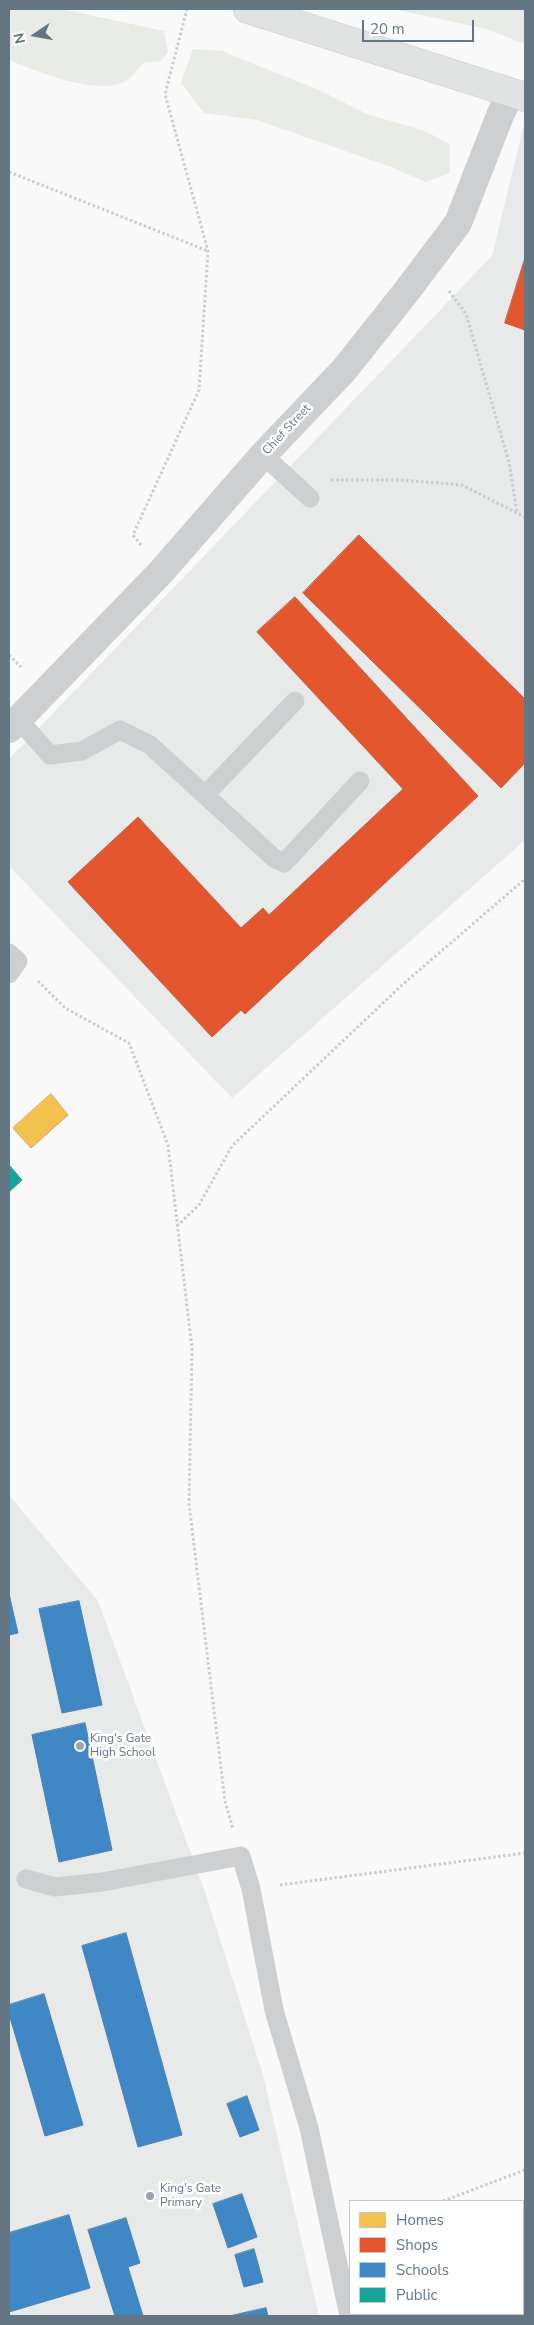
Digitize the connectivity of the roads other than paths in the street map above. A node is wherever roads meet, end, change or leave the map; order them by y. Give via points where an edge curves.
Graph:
1 (248, 9) edge
2 (518, 95) edge
3 (263, 455) junction
4 (310, 498) road end
5 (295, 701) dead end
6 (14, 724) edge
7 (360, 780) dead end
8 (206, 794) junction
9 (26, 1879) dead end
10 (349, 2316) edge

1 - 2 main road
2 - 3 street, Chief Street via 501,113 458,223 344,370
3 - 4 lane
3 - 6 street, Chief Street via 161,572
5 - 8 lane
6 - 8 lane via 50,755 82,751 120,730 150,745
7 - 8 lane via 284,862 274,858
9 - 10 lane via 55,1888 241,1856 251,1889 274,2010 309,2128

